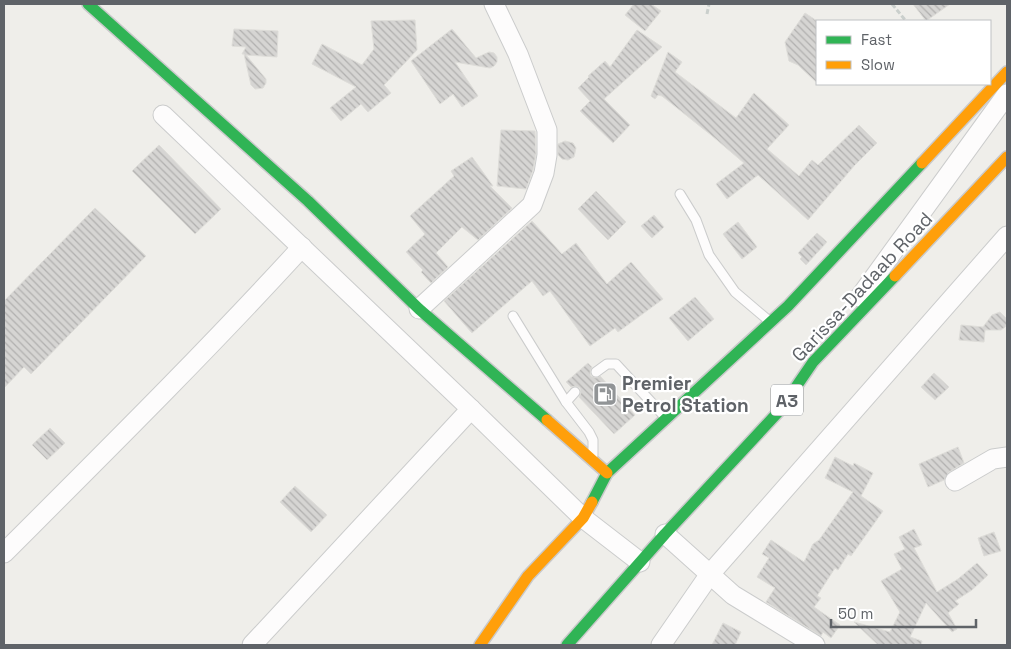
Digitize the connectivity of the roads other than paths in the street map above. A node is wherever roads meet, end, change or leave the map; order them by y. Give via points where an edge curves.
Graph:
1 (88, 4) edge
2 (494, 4) edge
3 (1007, 72) edge
4 (1007, 94) edge
5 (163, 114) dead end
6 (1007, 157) edge
7 (680, 194) dead end
8 (1007, 236) edge
9 (302, 247) junction
10 (420, 309) junction
11 (513, 316) dead end
12 (770, 322) junction
13 (813, 362) junction
14 (596, 372) dead end
15 (575, 392) dead end
16 (566, 402) junction
17 (472, 409) junction
18 (666, 419) junction
19 (1007, 457) edge
20 (593, 460) junction
21 (607, 473) junction
22 (955, 481) dead end
23 (582, 518) junction
24 (665, 534) junction
25 (4, 553) edge
26 (640, 562) junction
27 (710, 574) junction
28 (252, 645) edge
29 (480, 645) edge
30 (567, 645) edge
31 (661, 645) edge
32 (815, 645) edge

1 - 10 main road via 308,201
2 - 10 street via 518,54 547,130 544,173 532,205
3 - 12 main road
4 - 13 street
5 - 9 street
6 - 13 main road, Garissa-Dadaab Road / A3
7 - 12 lane via 696,220 709,255 735,292
8 - 27 street
9 - 17 street
9 - 25 street
10 - 20 main road
11 - 16 lane
12 - 18 main road
13 - 24 main road, Garissa-Dadaab Road / A3 via 781,409
14 - 18 lane via 607,364 616,364
15 - 16 lane
16 - 20 lane via 593,440
17 - 23 street
17 - 28 street
18 - 21 main road
19 - 22 street via 993,459
20 - 21 main road
21 - 23 main road
23 - 26 street
23 - 29 main road via 528,576
24 - 26 main road, Garissa-Dadaab Road / A3
24 - 27 street
26 - 30 main road, Garissa-Dadaab Road / A3
27 - 31 street
27 - 32 street via 733,595

